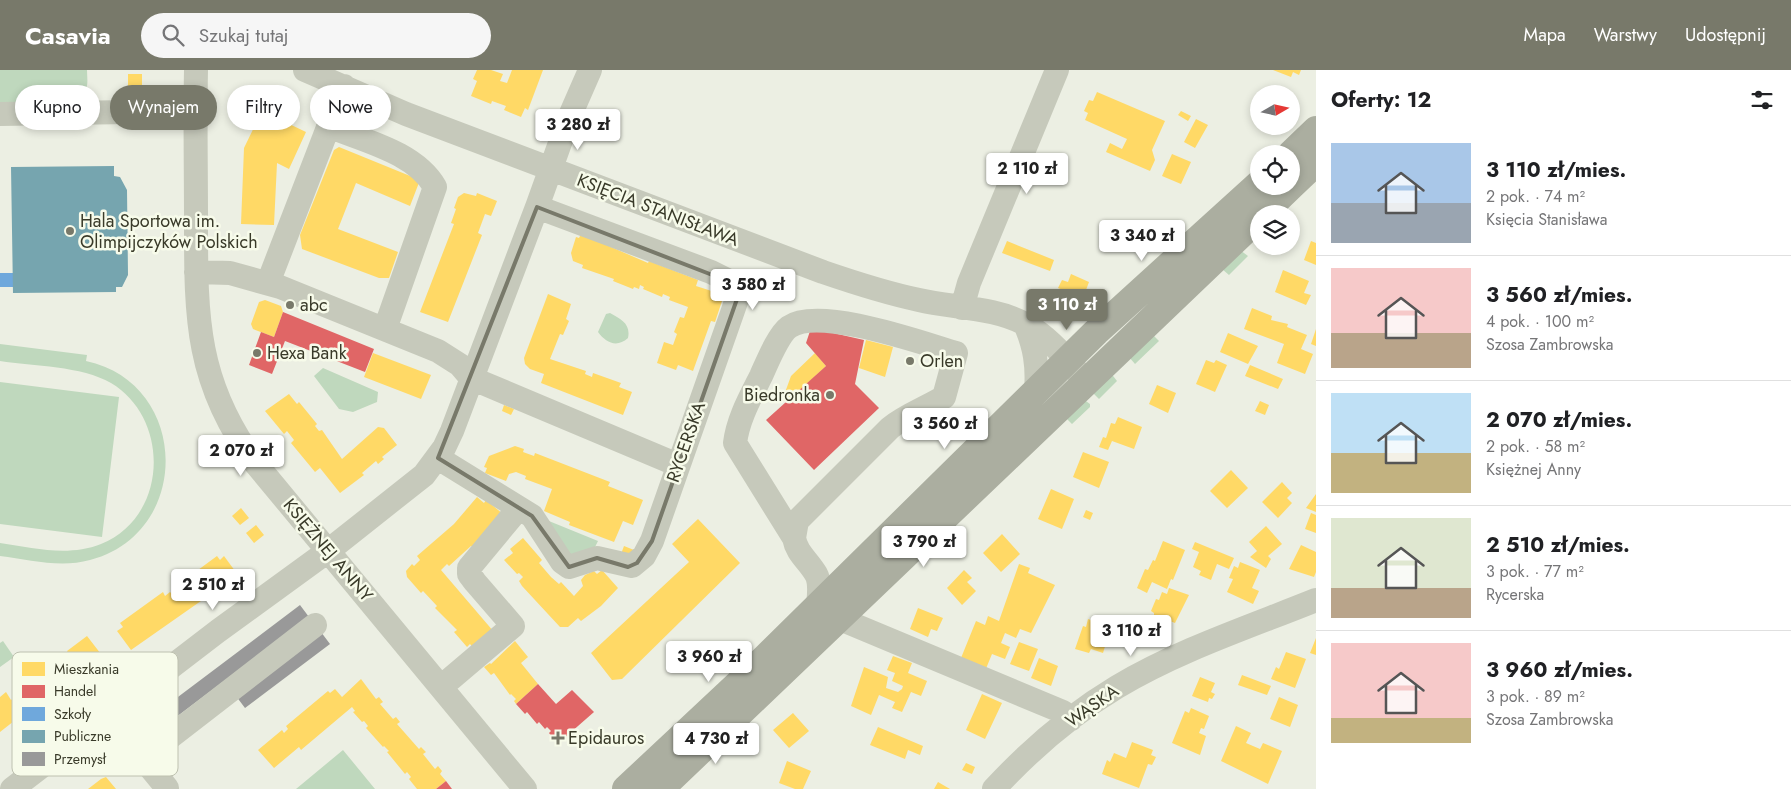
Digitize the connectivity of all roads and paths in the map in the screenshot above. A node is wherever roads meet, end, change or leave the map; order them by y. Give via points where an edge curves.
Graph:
1 (196, 70) edge
2 (305, 70) edge
3 (590, 70) edge
4 (1057, 70) edge
5 (196, 85) edge
6 (342, 85) edge
7 (391, 107) edge
8 (110, 112) edge
9 (0, 114) edge
10 (195, 130) edge
11 (326, 130) edge
12 (338, 130) edge
13 (1316, 130) edge
14 (1300, 145) edge
15 (1316, 162) edge
16 (551, 170) junction
17 (1300, 177) edge
18 (1250, 192) edge
19 (1282, 195) edge
20 (1271, 205) edge
21 (537, 208) junction
22 (1250, 226) edge
23 (196, 272) junction
24 (268, 283) junction
25 (962, 308) junction
26 (385, 329) junction
27 (1034, 330) junction
28 (1096, 332) junction
29 (1068, 360) junction
30 (471, 378) junction
31 (1085, 382) junction
32 (1036, 391) junction
33 (438, 458) junction
34 (678, 465) junction
35 (926, 499) junction
36 (518, 508) junction
37 (945, 518) junction
38 (794, 538) junction
39 (328, 551) junction
40 (864, 560) junction
41 (816, 575) junction
42 (1316, 600) edge
43 (829, 612) junction
44 (315, 625) dead end
45 (178, 664) edge
46 (441, 687) junction
47 (1071, 719) junction
48 (178, 731) edge
49 (29, 776) edge
50 (157, 776) edge
51 (167, 788) edge
52 (12, 789) edge
53 (525, 789) edge
54 (626, 789) edge
55 (660, 789) edge
56 (994, 789) edge

1 - 5 street, KSIĘŻNEJ ANNY
2 - 6 street, KSIĘCIA STANISŁAWA
3 - 16 street
4 - 25 street
7 - 16 street, KSIĘCIA STANISŁAWA
8 - 9 street
10 - 23 street, KSIĘŻNEJ ANNY
11 - 24 street
12 - 26 street via 409,159 428,174 435,187
13 - 14 main road
15 - 17 main road
16 - 21 street
16 - 25 street, KSIĘCIA STANISŁAWA via 873,289
18 - 28 main road
19 - 20 main road
21 - 30 street
21 - 34 street, RYCERSKA via 711,272 732,283 737,298
22 - 31 main road
23 - 24 street via 230,274
23 - 39 street, KSIĘŻNEJ ANNY via 201,343 222,409 256,464
24 - 26 street
25 - 27 street, KSIĘCIA STANISŁAWA via 1003,316
26 - 30 street via 438,351 460,365
27 - 28 street via 1073,336
27 - 29 street, KSIĘCIA STANISŁAWA
27 - 32 street via 1038,368
28 - 29 main road
29 - 31 street, KSIĘCIA STANISŁAWA
29 - 32 main road
30 - 33 street via 452,431
30 - 34 street
31 - 37 main road
32 - 35 main road
33 - 36 street, RYCERSKA
33 - 39 street via 424,475
34 - 36 street, RYCERSKA via 652,542 644,556 632,566 598,558 569,567 562,562 537,522
35 - 37 main road via 928,512 936,518
35 - 40 main road
36 - 46 street via 469,568 475,582 513,626
37 - 43 main road
38 - 38 street via 735,443 746,407 784,332 796,324 837,322 956,353 944,397 890,428 797,521
38 - 41 street via 798,553
39 - 45 street
39 - 46 street, KSIĘŻNEJ ANNY
40 - 41 street via 841,571
40 - 43 main road
41 - 43 street
42 - 47 street, WĄSKA via 1154,667
43 - 47 street via 1063,712
43 - 54 main road
43 - 55 main road
44 - 48 street
46 - 53 street, KSIĘŻNEJ ANNY
47 - 56 street, WĄSKA
49 - 52 street
50 - 51 street

